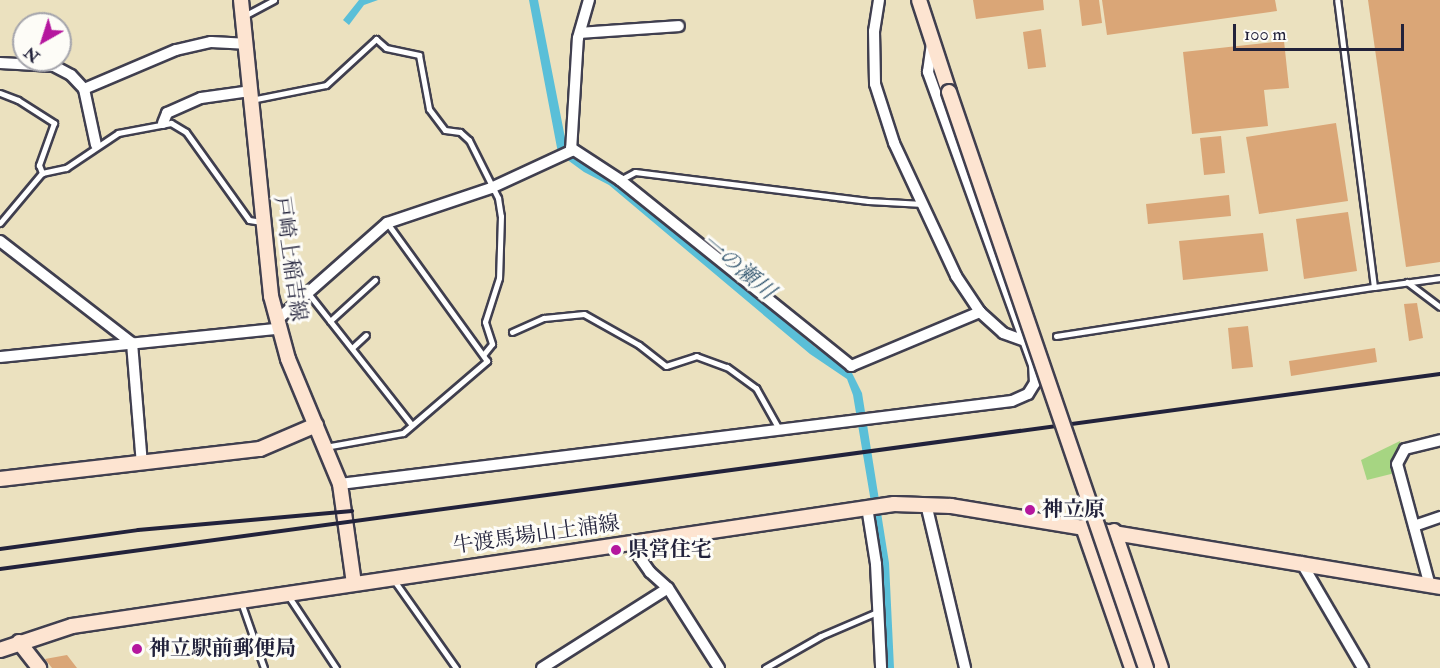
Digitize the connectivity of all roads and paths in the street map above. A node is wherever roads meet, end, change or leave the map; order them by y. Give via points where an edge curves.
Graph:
1 (241, 0) edge
2 (274, 0) edge
3 (590, 0) edge
4 (879, 0) edge
5 (919, 0) edge
6 (1337, 0) edge
7 (243, 16) junction
8 (679, 26) dead end
9 (580, 33) junction
10 (932, 38) junction
11 (245, 44) junction
12 (0, 63) edge
13 (84, 89) junction
14 (0, 93) edge
15 (250, 96) junction
16 (163, 123) junction
17 (96, 144) junction
18 (571, 148) junction
19 (42, 173) junction
20 (620, 180) junction
21 (494, 187) junction
22 (925, 204) junction
23 (262, 222) junction
24 (0, 223) edge
25 (387, 223) junction
26 (0, 242) edge
27 (1440, 278) edge
28 (375, 279) dead end
29 (1407, 282) junction
30 (1374, 286) junction
31 (308, 293) junction
32 (1440, 307) edge
33 (980, 312) junction
34 (330, 321) junction
35 (277, 325) junction
36 (512, 332) dead end
37 (366, 335) dead end
38 (1056, 336) dead end
39 (1025, 341) junction
40 (132, 343) junction
41 (352, 348) junction
42 (483, 355) junction
43 (0, 357) edge
44 (316, 425) junction
45 (412, 425) junction
46 (779, 429) junction
47 (1440, 440) edge
48 (325, 447) junction
49 (142, 464) junction
50 (0, 479) edge
51 (340, 484) junction
52 (926, 504) junction
53 (867, 507) junction
54 (1440, 517) edge
55 (1414, 526) junction
56 (1083, 527) junction
57 (1114, 531) junction
58 (628, 542) junction
59 (1301, 562) junction
60 (391, 578) junction
61 (354, 583) junction
62 (1435, 586) edge
63 (668, 588) junction
64 (287, 594) junction
65 (241, 601) junction
66 (879, 611) junction
67 (19, 642) junction
68 (0, 650) edge
69 (39, 668) edge
70 (264, 668) edge
71 (336, 668) edge
72 (456, 668) edge
73 (542, 668) edge
74 (719, 668) edge
75 (765, 668) edge
76 (881, 668) edge
77 (965, 668) edge
78 (1132, 668) edge
79 (1146, 668) edge
80 (1161, 668) edge
81 (1363, 668) edge

1 - 7 main road, 戸崎上稲吉線
2 - 7 lane
3 - 9 street
4 - 22 street via 874,32 875,84 894,143
5 - 10 main road
6 - 30 lane
7 - 11 main road, 戸崎上稲吉線
8 - 9 street
9 - 18 street
10 - 39 street via 928,72
10 - 79 main road, bridge
11 - 13 street via 211,42 176,50
11 - 15 main road, 戸崎上稲吉線
12 - 13 street via 54,66 71,75
13 - 17 street
14 - 19 lane via 54,123 39,165
15 - 16 street via 201,98 167,113
15 - 21 lane via 326,85 376,39 386,48 419,55 429,109 445,130 460,132 469,140
15 - 23 main road, 戸崎上稲吉線
16 - 17 lane
16 - 23 lane via 186,132 249,220
17 - 19 lane via 66,168
18 - 20 street
18 - 21 street
19 - 24 lane
20 - 22 lane via 635,172 868,201
20 - 33 street via 851,366
21 - 25 street
21 - 42 lane via 501,216 499,278 485,322 492,344
22 - 33 street via 956,276
23 - 35 main road, 戸崎上稲吉線
25 - 31 street
25 - 42 lane
26 - 40 street
27 - 29 lane
28 - 34 lane
29 - 30 lane
29 - 32 lane
30 - 38 lane
31 - 34 lane
31 - 35 street
33 - 39 street via 1003,333
34 - 41 lane
35 - 40 street
35 - 44 main road, 戸崎上稲吉線
36 - 46 lane via 544,318 584,314 639,345 666,366 696,356 727,367 756,388
37 - 41 lane
39 - 46 street via 1035,382 1028,394 1012,401
40 - 43 street
40 - 49 street
41 - 45 lane
42 - 45 lane via 487,361
44 - 48 main road, 戸崎上稲吉線
44 - 49 main road via 260,449
45 - 48 lane via 403,433
46 - 51 street
47 - 55 street via 1405,449 1397,464
48 - 51 main road, 戸崎上稲吉線
49 - 50 main road
51 - 61 main road, 戸崎上稲吉線
52 - 53 main road, 牛渡馬場山土浦線
52 - 56 main road, 牛渡馬場山土浦線
52 - 77 street
53 - 58 main road, 牛渡馬場山土浦線
53 - 66 street
54 - 55 street
55 - 62 street
56 - 57 main road, 牛渡馬場山土浦線
56 - 78 main road
57 - 59 main road, 牛渡馬場山土浦線
57 - 80 main road
58 - 60 main road, 牛渡馬場山土浦線
58 - 63 street via 650,572
59 - 62 main road, 牛渡馬場山土浦線
59 - 81 street
60 - 61 main road, 牛渡馬場山土浦線
60 - 72 lane
61 - 64 main road, 牛渡馬場山土浦線
63 - 73 street
63 - 74 street
64 - 65 main road, 牛渡馬場山土浦線
64 - 71 lane
65 - 67 main road, 牛渡馬場山土浦線 via 72,626
65 - 70 lane
66 - 75 lane via 821,636
66 - 76 street
67 - 68 main road, 牛渡馬場山土浦線
67 - 69 main road

